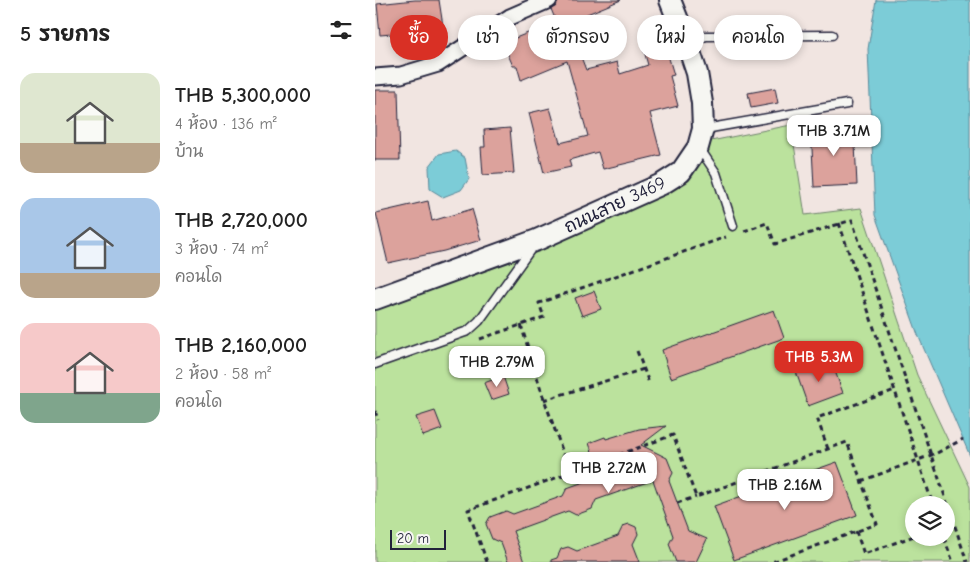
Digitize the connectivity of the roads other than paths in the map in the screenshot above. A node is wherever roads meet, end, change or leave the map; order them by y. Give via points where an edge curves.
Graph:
1 (549, 0) edge
2 (670, 0) edge
3 (676, 15) edge
4 (831, 35) dead end
5 (704, 37) edge
6 (693, 60) edge
7 (375, 77) edge
8 (847, 104) dead end
9 (701, 138) junction
10 (734, 230) road end
11 (537, 240) junction
12 (375, 299) edge
13 (375, 364) edge

1 - 7 street via 510,16 438,64 401,75
2 - 3 street
4 - 5 lane
6 - 9 street via 702,103
8 - 9 lane
9 - 10 lane via 717,173
9 - 11 street, ถนนสาย 3469 via 681,172 662,184
11 - 12 street, ถนนสาย 3469
11 - 13 lane via 479,321 468,331

